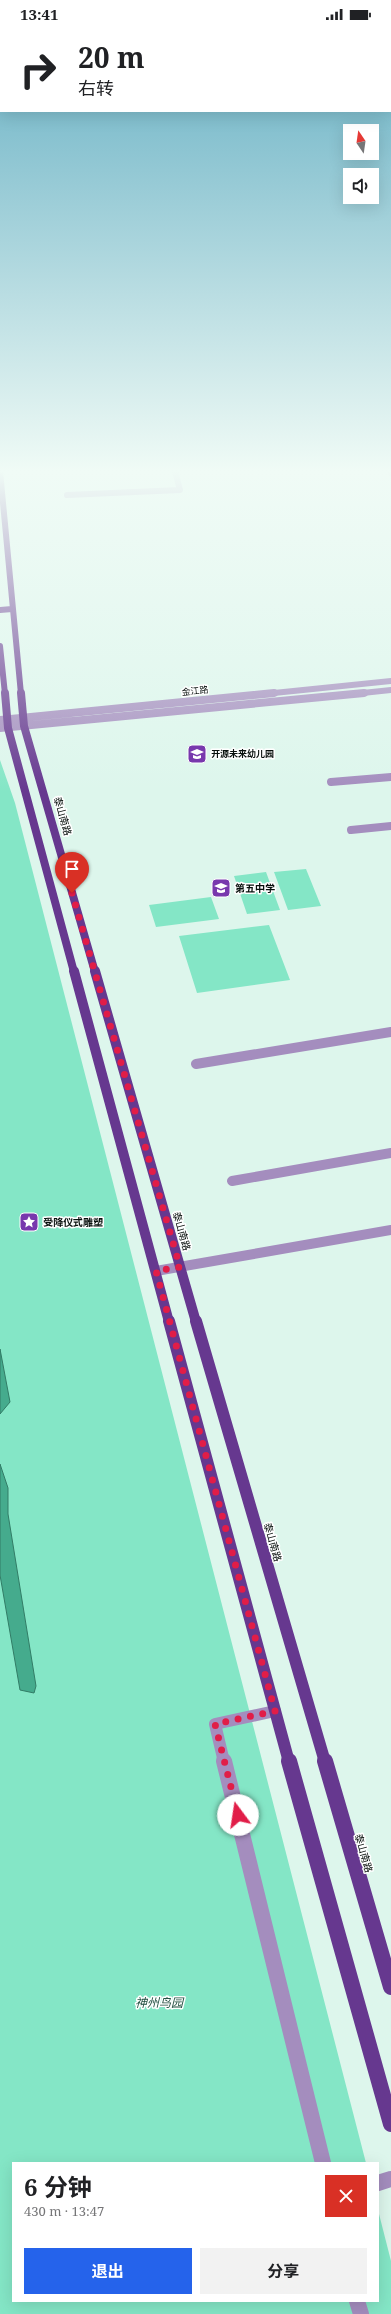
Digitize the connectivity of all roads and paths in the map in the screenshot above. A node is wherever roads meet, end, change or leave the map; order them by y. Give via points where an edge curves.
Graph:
1 (9, 578) edge
2 (12, 609) junction
3 (0, 610) edge
4 (0, 646) edge
5 (391, 681) edge
6 (310, 689) junction
7 (391, 690) edge
8 (314, 697) junction
9 (23, 722) junction
10 (4, 724) edge
11 (391, 777) edge
12 (331, 782) dead end
13 (391, 826) edge
14 (351, 830) dead end
15 (391, 1032) edge
16 (196, 1064) dead end
17 (391, 1153) edge
18 (232, 1180) dead end
19 (391, 1230) edge
20 (180, 1267) junction
21 (156, 1271) junction
22 (275, 1711) junction
23 (391, 1987) edge
24 (391, 2124) edge
25 (324, 2162) edge
26 (391, 2179) edge
27 (379, 2183) edge
28 (357, 2302) edge
29 (360, 2314) edge

1 - 2 main road, 泰山南路
2 - 3 main road
2 - 9 main road, 泰山南路
4 - 10 main road
5 - 6 street, 金江路
6 - 8 street
6 - 9 street, 金江路
7 - 8 street, 金江路
8 - 9 street, 金江路
9 - 10 street, 金江路
9 - 20 main road, 泰山南路
10 - 21 main road
11 - 12 street
13 - 14 street
15 - 16 street
17 - 18 street
19 - 20 street
20 - 21 street
20 - 23 main road, 泰山南路
21 - 22 main road
22 - 24 main road
22 - 25 street via 215,1724
26 - 27 street
28 - 29 street

